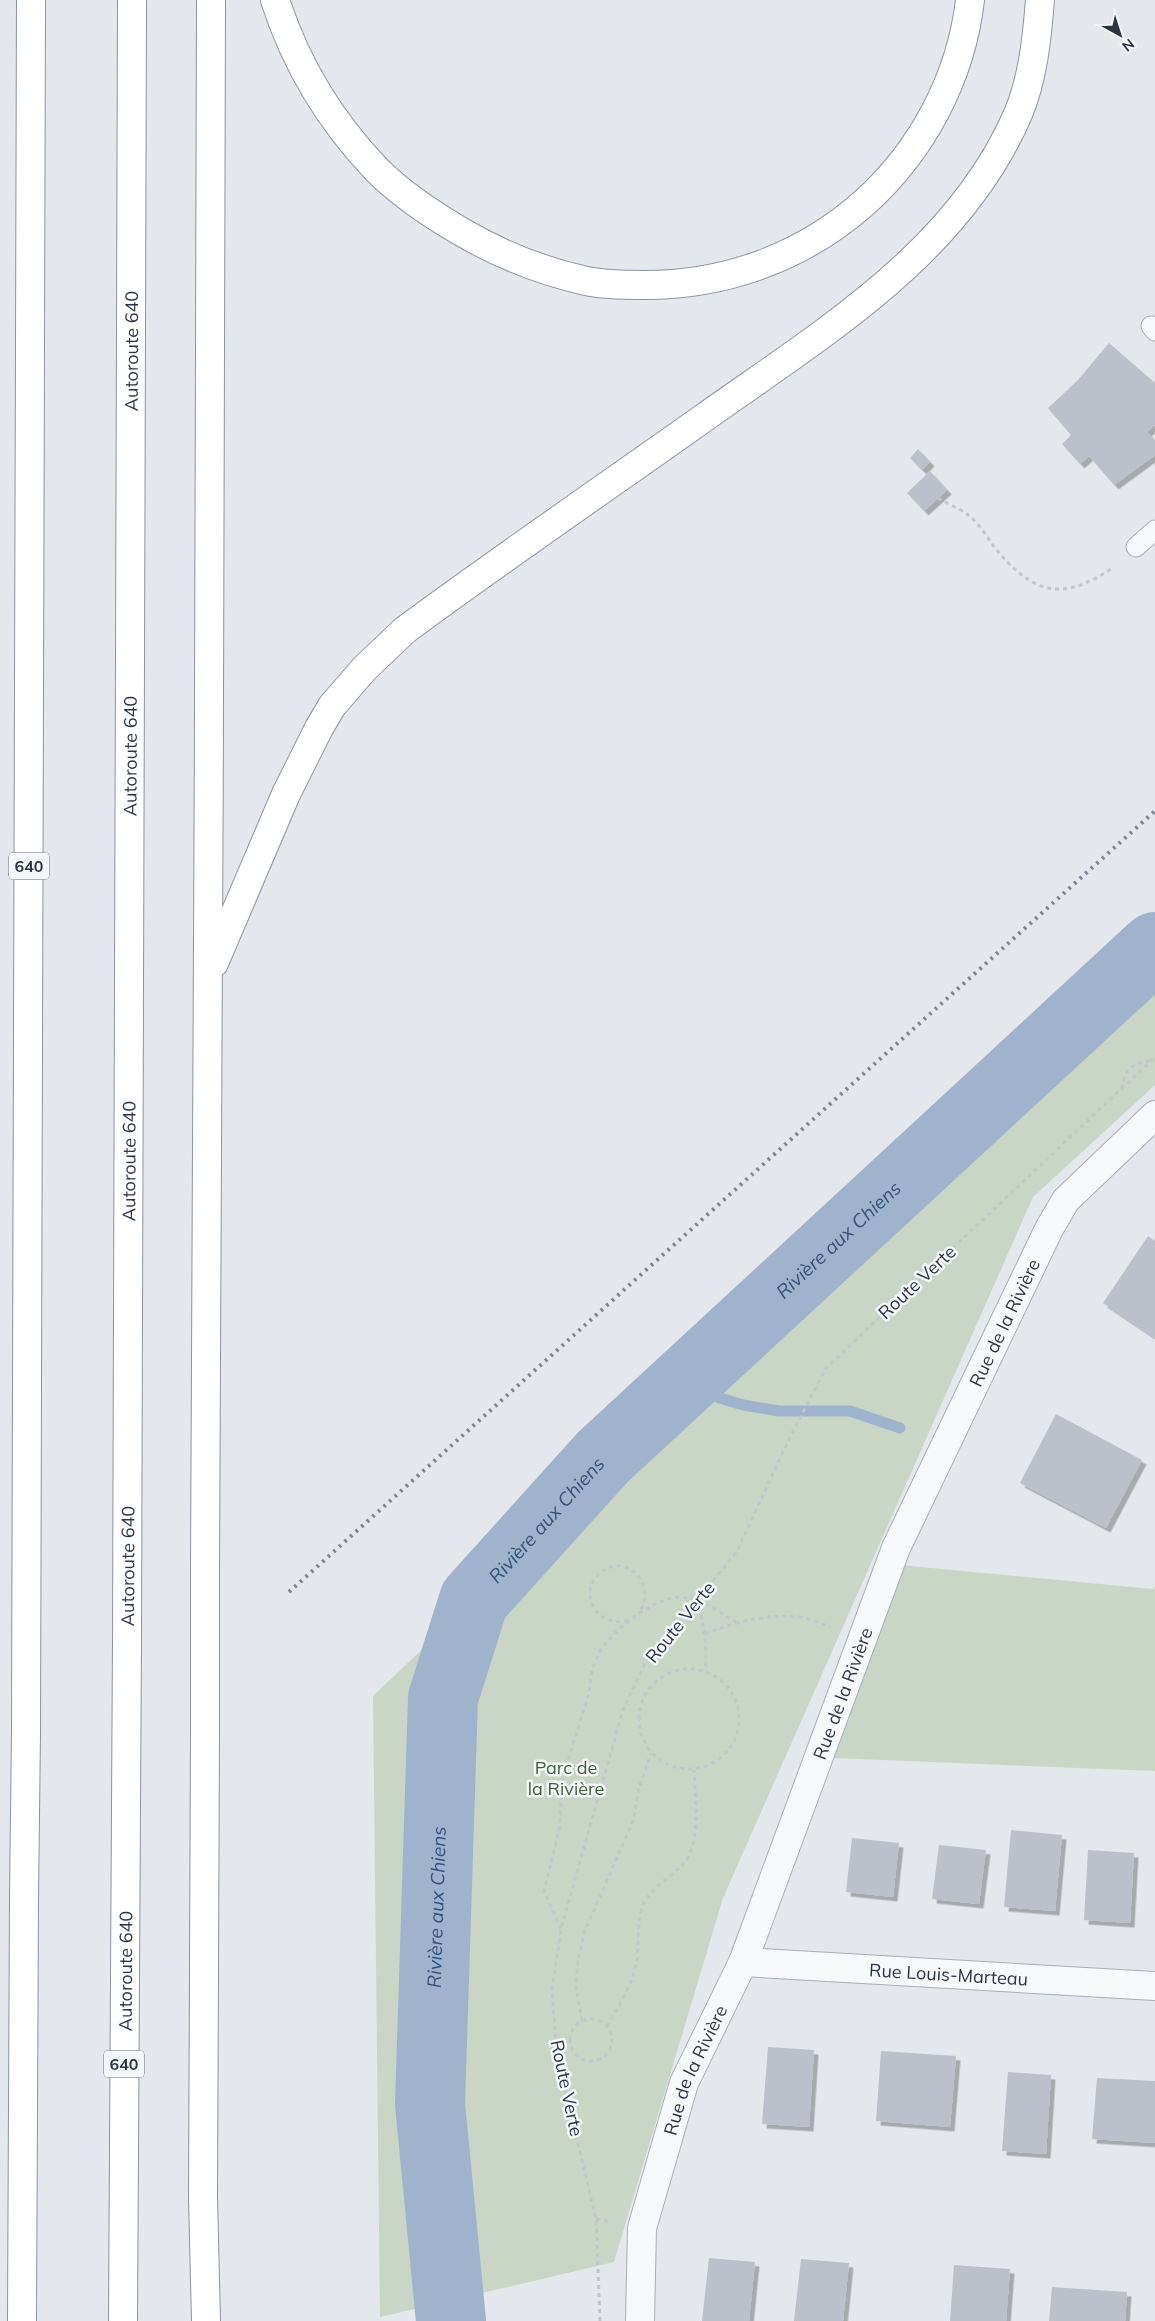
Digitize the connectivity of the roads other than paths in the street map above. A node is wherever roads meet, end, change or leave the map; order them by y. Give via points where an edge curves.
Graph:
1 (31, 0) edge
2 (132, 0) edge
3 (211, 0) edge
4 (275, 0) edge
5 (970, 0) edge
6 (1040, 0) edge
7 (1155, 530) edge
8 (1136, 547) road end
9 (209, 973) junction
10 (1155, 1115) edge
11 (743, 1962) junction
12 (1155, 1986) edge
13 (22, 2321) edge
14 (124, 2321) edge
15 (206, 2321) edge
16 (640, 2321) edge

1 - 13 highway, 640, bridge
2 - 14 highway, Autoroute 640 / 640, bridge
3 - 9 highway
4 - 5 highway via 308,78 328,111 379,172 409,198 441,220 510,257 588,281 663,285 706,281 780,258 818,238 851,215 882,187 910,154 944,94 959,56
6 - 9 highway via 1028,85 1019,113 981,182 937,237 875,294 802,348 412,625 346,689 306,750
7 - 8 lane
9 - 15 highway, bridge via 204,1735 203,2198
10 - 11 street, Rue de la Rivière via 1066,1200 1049,1229 896,1548
11 - 12 street, Rue Louis-Marteau
11 - 16 street, Rue de la Rivière via 684,2083 642,2228

